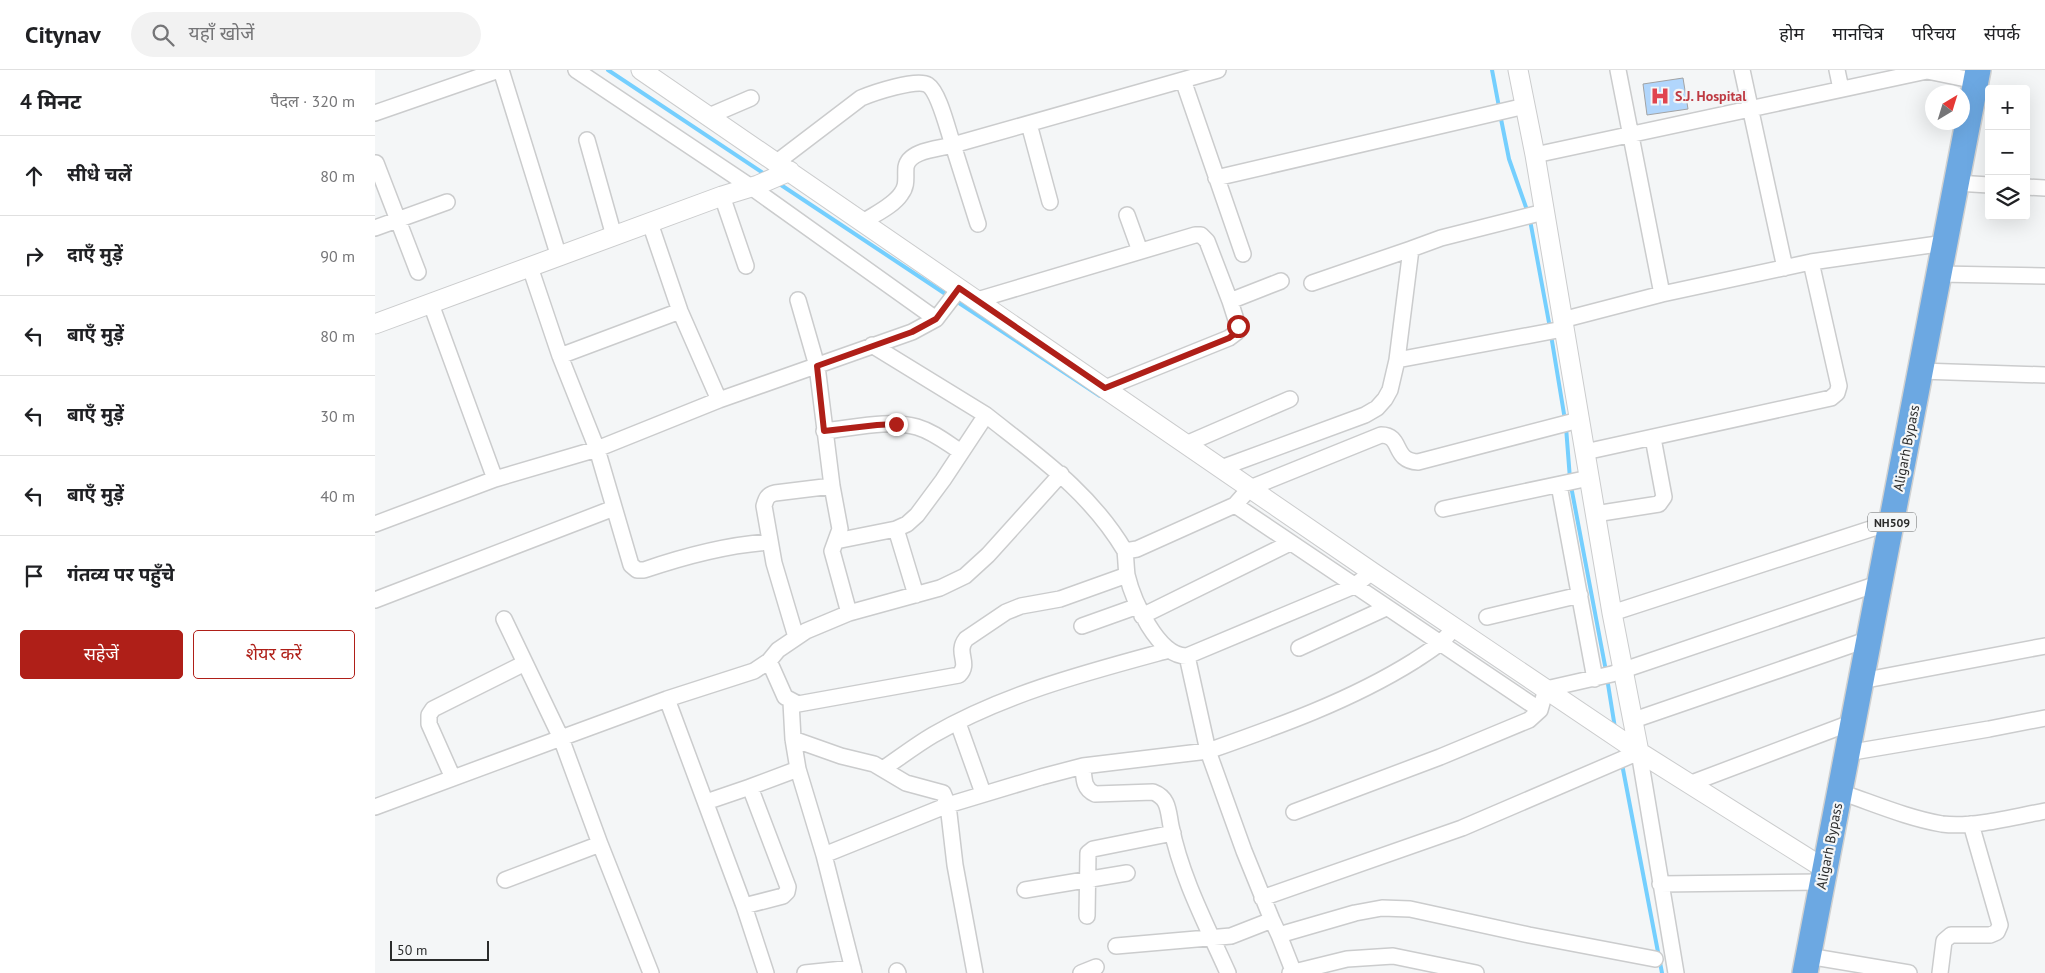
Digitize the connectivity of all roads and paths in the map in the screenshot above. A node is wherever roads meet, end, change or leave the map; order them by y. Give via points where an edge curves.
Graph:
1 (457, 70) edge
2 (500, 70) edge
3 (576, 70) edge
4 (641, 70) edge
5 (1218, 70) edge
6 (1519, 70) edge
7 (1618, 70) edge
8 (1742, 70) edge
9 (1837, 70) edge
10 (1927, 70) edge
11 (1977, 76) edge
12 (472, 79) junction
13 (1183, 80) junction
14 (1841, 89) junction
15 (751, 98) dead end
16 (1521, 107) junction
17 (1750, 108) junction
18 (375, 113) edge
19 (709, 116) junction
20 (1029, 124) junction
21 (1631, 134) junction
22 (587, 140) dead end
23 (953, 145) junction
24 (1535, 155) junction
25 (376, 163) edge
26 (770, 177) junction
27 (1216, 178) junction
28 (1956, 183) junction
29 (1985, 185) edge
30 (2030, 187) edge
31 (2045, 188) edge
32 (722, 196) junction
33 (447, 202) dead end
34 (1050, 202) dead end
35 (1534, 214) junction
36 (1127, 215) dead end
37 (398, 220) junction
38 (863, 222) junction
39 (650, 223) junction
40 (978, 224) dead end
41 (375, 228) edge
42 (614, 236) junction
43 (1945, 243) junction
44 (1411, 249) junction
45 (1140, 251) junction
46 (1243, 254) dead end
47 (559, 257) junction
48 (1811, 262) junction
49 (746, 266) dead end
50 (531, 267) junction
51 (1785, 268) junction
52 (418, 272) dead end
53 (1939, 274) junction
54 (2045, 276) edge
55 (1281, 281) dead end
56 (1312, 283) dead end
57 (957, 292) junction
58 (1662, 294) junction
59 (798, 300) dead end
60 (977, 300) junction
61 (1230, 301) junction
62 (431, 304) junction
63 (680, 311) junction
64 (941, 314) junction
65 (375, 324) edge
66 (1557, 328) junction
67 (872, 345) junction
68 (560, 356) junction
69 (1397, 360) junction
70 (817, 366) junction
71 (1921, 371) junction
72 (2045, 375) edge
73 (1105, 388) junction
74 (1290, 399) dead end
75 (719, 400) junction
76 (986, 415) junction
77 (1570, 422) junction
78 (824, 431) junction
79 (1653, 438) junction
80 (1186, 444) junction
81 (597, 449) junction
82 (961, 452) junction
83 (1585, 452) junction
84 (1221, 468) junction
85 (1061, 474) junction
86 (495, 480) junction
87 (1574, 482) junction
88 (832, 486) junction
89 (1242, 498) junction
90 (614, 508) junction
91 (1443, 509) dead end
92 (1595, 514) junction
93 (1892, 522) junction
94 (375, 524) edge
95 (896, 528) junction
96 (836, 541) junction
97 (769, 542) junction
98 (1290, 543) junction
99 (1125, 551) junction
100 (1372, 572) junction
101 (1127, 574) junction
102 (1880, 583) junction
103 (1354, 586) junction
104 (916, 595) junction
105 (1580, 595) junction
106 (375, 600) edge
107 (1387, 608) junction
108 (1140, 611) junction
109 (849, 613) junction
110 (1612, 613) junction
111 (1487, 617) dead end
112 (504, 619) dead end
113 (1082, 626) dead end
114 (1447, 636) junction
115 (796, 637) junction
116 (1869, 639) junction
117 (2045, 646) edge
118 (1299, 648) dead end
119 (1169, 650) junction
120 (1187, 656) junction
121 (769, 661) junction
122 (525, 663) junction
123 (1608, 675) junction
124 (1861, 681) junction
125 (667, 698) junction
126 (1543, 699) junction
127 (791, 702) junction
128 (2045, 718) edge
129 (1633, 720) junction
130 (1853, 722) junction
131 (958, 723) junction
132 (561, 738) junction
133 (793, 739) junction
134 (1209, 751) junction
135 (1847, 753) junction
136 (1626, 758) junction
137 (1083, 766) junction
138 (798, 769) junction
139 (883, 769) junction
140 (453, 778) junction
141 (1689, 784) junction
142 (751, 787) junction
143 (1840, 792) junction
144 (983, 793) junction
145 (706, 802) junction
146 (948, 805) junction
147 (375, 807) edge
148 (2045, 811) edge
149 (1295, 812) dead end
150 (1971, 824) junction
151 (1173, 834) junction
152 (600, 844) junction
153 (824, 855) junction
154 (1127, 873) dead end
155 (1824, 876) junction
156 (505, 880) dead end
157 (1087, 880) junction
158 (1660, 884) junction
159 (1025, 890) dead end
160 (1262, 898) junction
161 (744, 906) junction
162 (1087, 916) dead end
163 (1272, 920) junction
164 (1279, 935) junction
165 (1212, 937) junction
166 (1117, 946) dead end
167 (1655, 959) dead end
168 (1807, 965) edge
169 (1096, 967) dead end
170 (853, 970) edge
171 (651, 973) edge
172 (765, 973) edge
173 (805, 973) edge
174 (975, 973) edge
175 (1081, 973) edge
176 (1228, 973) edge
177 (1293, 973) edge
178 (1476, 973) edge
179 (1676, 973) edge
180 (1909, 973) edge
181 (1940, 973) edge

1 - 12 street
2 - 12 street
2 - 47 street
3 - 26 street
4 - 19 street
5 - 13 street
6 - 16 street
7 - 21 street
8 - 17 street
9 - 14 street
10 - 11 street
10 - 14 street
11 - 28 highway, Aligarh Bypass / NH509
12 - 18 street
13 - 20 street
13 - 27 street
14 - 17 street
15 - 19 street
16 - 24 street
16 - 27 street
17 - 21 street
17 - 51 street
19 - 26 street
20 - 23 street
20 - 34 street
21 - 24 street
21 - 58 street
22 - 42 street
23 - 26 street via 935,92 927,84 918,82 861,98
23 - 38 street via 915,155 909,160 906,184 901,194
23 - 40 street
24 - 35 street
25 - 37 street
26 - 32 street
26 - 38 street
26 - 64 street
27 - 46 street
28 - 29 street
28 - 43 highway, Aligarh Bypass / NH509
30 - 31 street
32 - 39 street
32 - 49 street
33 - 37 street
35 - 44 street
35 - 66 street
36 - 45 street
37 - 41 street
37 - 52 street
38 - 57 street
39 - 42 street
39 - 63 street
42 - 47 street
43 - 48 street
43 - 53 highway, Aligarh Bypass / NH509
44 - 56 street
44 - 69 street
45 - 60 street
45 - 61 street via 1201,236 1207,241
47 - 50 street
48 - 51 street
48 - 79 street via 1839,386 1837,393 1831,398
50 - 62 street
50 - 68 street
51 - 58 street
53 - 54 street
53 - 71 highway, Aligarh Bypass / NH509
55 - 61 street
57 - 60 street
57 - 64 street
58 - 66 street
59 - 70 street
60 - 73 street
61 - 73 street via 1238,326 1237,332 1229,338
62 - 65 street
62 - 86 street
63 - 68 street
63 - 75 street
64 - 67 street via 912,332
66 - 69 street
66 - 77 street
67 - 70 street
67 - 76 street
68 - 81 street
69 - 84 street via 1390,390 1377,408
70 - 75 street
70 - 78 street
71 - 72 street
71 - 93 highway, Aligarh Bypass / NH509
73 - 80 street
74 - 80 street
75 - 81 street
76 - 82 street
76 - 85 street
77 - 83 street
77 - 89 street via 1418,462 1408,462 1401,456 1395,441 1388,435 1381,435
78 - 82 street via 877,425 917,427
78 - 88 street
79 - 83 street
79 - 92 street via 1664,497 1662,502
80 - 84 street
81 - 86 street
81 - 90 street
82 - 95 street via 917,515
83 - 87 street
84 - 89 street
85 - 99 street via 1111,526
85 - 104 street via 965,576
86 - 94 street
87 - 91 street
87 - 92 street
87 - 105 street
88 - 96 street via 840,529
88 - 97 street via 769,495 764,506
89 - 98 street
89 - 99 street via 1137,549
89 - 100 street
90 - 97 street via 631,565 637,570 739,544
90 - 106 street
92 - 110 street
93 - 102 highway, Aligarh Bypass / NH509
93 - 110 street
95 - 96 street
95 - 104 street
96 - 109 street via 832,551
97 - 115 street
98 - 103 street
98 - 108 street
99 - 101 street
100 - 103 street
100 - 114 street
101 - 108 street
101 - 127 street via 1060,598 1006,612 962,644 965,665 959,675 807,703
102 - 116 highway, Aligarh Bypass / NH509
102 - 123 street
103 - 107 street
103 - 120 street
104 - 109 street
105 - 111 street
105 - 123 street
107 - 114 street
107 - 118 street
108 - 113 street
108 - 119 street
109 - 115 street
110 - 123 street
112 - 122 street
114 - 126 street
114 - 134 street via 1396,672 1345,698
115 - 121 street
116 - 124 highway, Aligarh Bypass / NH509
116 - 129 street
117 - 124 street
119 - 120 street via 1177,656
119 - 131 street via 1041,688
120 - 134 street
121 - 125 street via 754,671
121 - 127 street via 785,697
122 - 132 street
122 - 140 street via 433,709 429,724
123 - 126 street
123 - 129 street
124 - 130 highway, Aligarh Bypass / NH509
125 - 132 street
125 - 145 street
126 - 136 street
126 - 149 street via 1529,720
127 - 133 street
128 - 135 street
129 - 136 street
130 - 135 highway, Aligarh Bypass / NH509
130 - 141 street
131 - 139 street via 933,735
131 - 144 street
132 - 140 street
132 - 152 street
133 - 138 street
133 - 139 street
134 - 137 street
134 - 160 street
135 - 143 highway, Aligarh Bypass / NH509
136 - 141 street
136 - 158 street
136 - 160 street via 1462,828
137 - 144 street
137 - 151 street via 1085,787 1089,792 1153,792 1160,795 1167,802
138 - 142 street
138 - 153 street
139 - 146 street via 906,783 943,793
140 - 147 street
141 - 155 street
142 - 145 street
142 - 161 street via 788,887 783,896
143 - 150 street via 1943,824
143 - 155 highway, Aligarh Bypass / NH509
144 - 146 street
145 - 161 street
146 - 153 street
146 - 174 street
148 - 150 street
150 - 181 street via 2000,925 1997,932 1990,935 1947,937
151 - 157 street via 1093,849 1088,853
151 - 165 street via 1181,863
152 - 156 street
152 - 171 street
153 - 170 street
154 - 157 street
155 - 158 street
155 - 168 highway, Aligarh Bypass / NH509
157 - 159 street
157 - 162 street
158 - 179 street
160 - 163 street
161 - 172 street
163 - 164 street
163 - 165 street via 1231,936
164 - 167 street via 1355,913 1382,908 1409,909
164 - 177 street
165 - 166 street
165 - 176 street
168 - 180 street
169 - 175 street
170 - 173 street
177 - 178 street via 1347,959 1393,956

